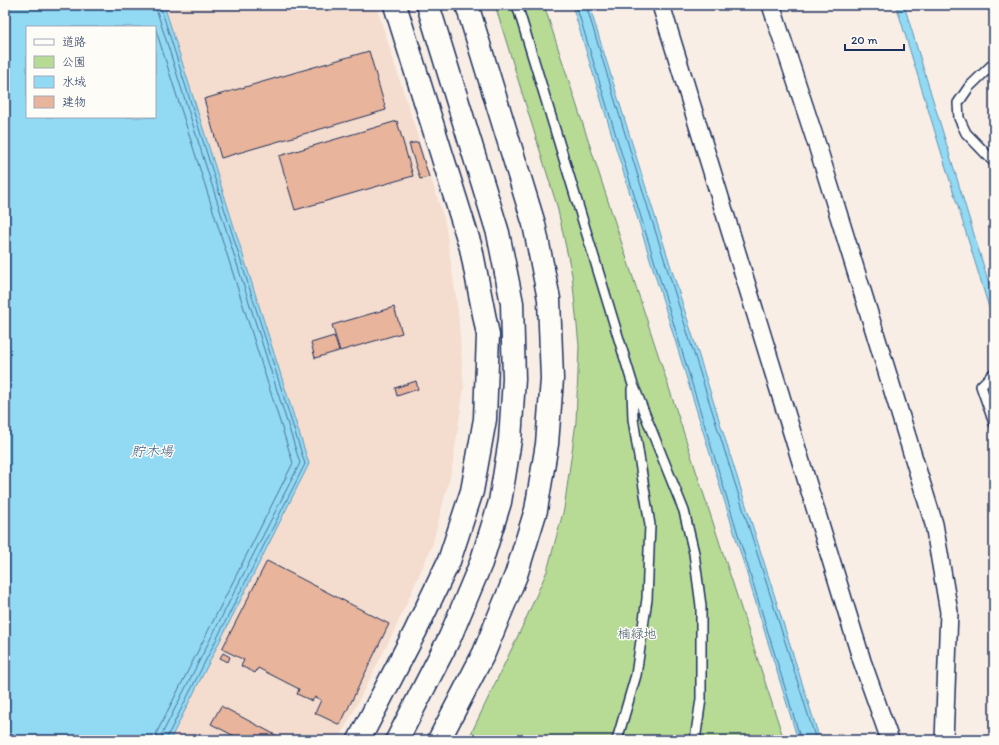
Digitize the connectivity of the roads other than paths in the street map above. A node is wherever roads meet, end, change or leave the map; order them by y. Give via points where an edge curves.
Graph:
1 (395, 5) edge
2 (428, 5) edge
3 (467, 5) edge
4 (517, 5) edge
5 (661, 5) edge
6 (771, 5) edge
7 (994, 63) edge
8 (994, 162) edge
9 (994, 373) edge
10 (632, 382) junction
11 (994, 423) edge
12 (359, 740) edge
13 (397, 740) edge
14 (439, 740) edge
15 (616, 740) edge
16 (695, 740) edge
17 (890, 740) edge
18 (944, 740) edge

1 - 12 street via 471,248 488,335 485,419 472,492 449,561
2 - 13 street via 498,233 512,303 514,379 510,440 501,494 481,563 450,637
3 - 14 street via 534,224 549,299 552,379 547,444 536,510 516,575 484,653
4 - 10 lane
5 - 17 street via 862,661
6 - 18 street via 934,524 949,612
7 - 8 lane via 969,87 958,103 959,118 966,133
9 - 11 lane via 981,386
10 - 15 lane via 633,419 650,526 648,599 636,675
10 - 16 lane via 684,511 694,553 701,606 701,699

